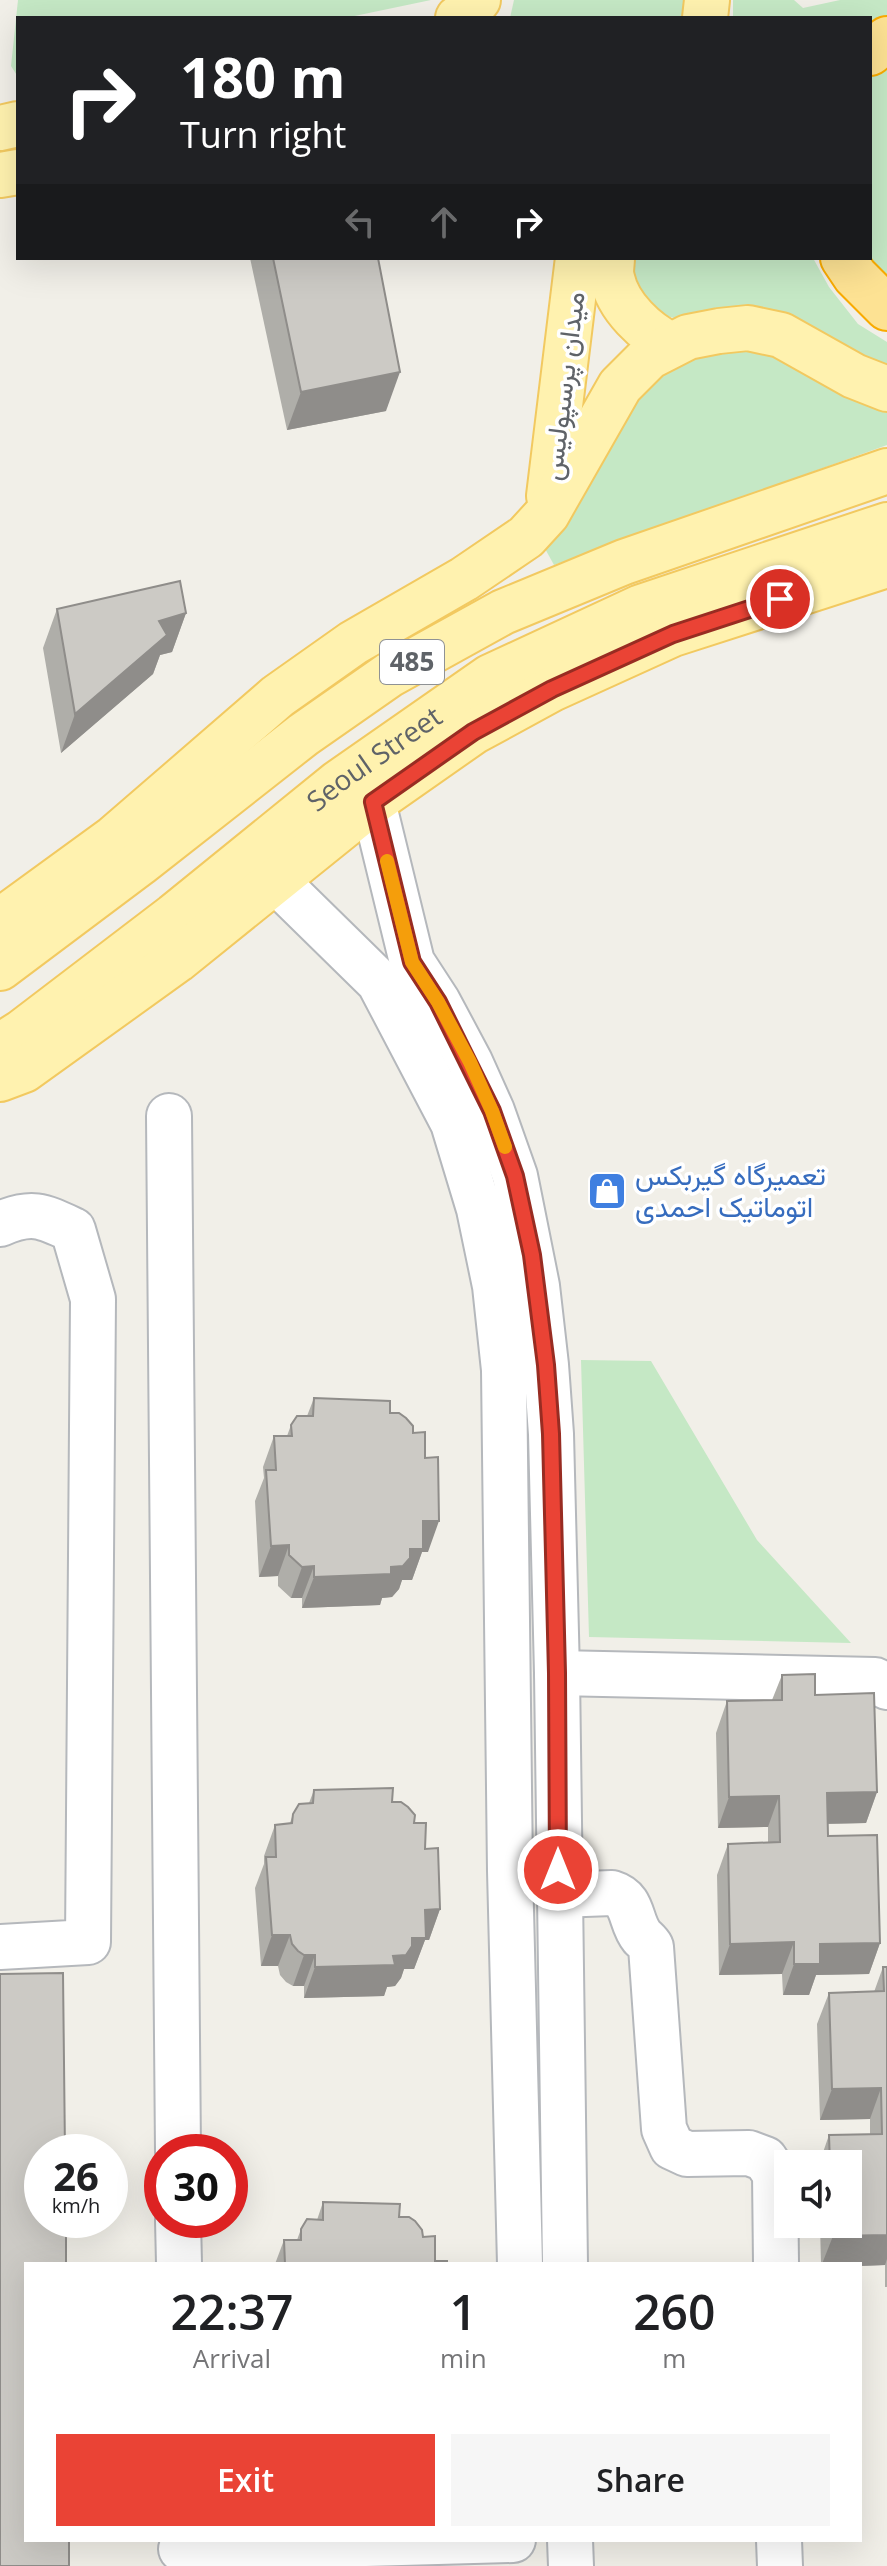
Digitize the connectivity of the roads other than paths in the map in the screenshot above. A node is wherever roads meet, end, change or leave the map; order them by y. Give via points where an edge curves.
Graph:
1 (478, 0) edge
2 (461, 16) edge
3 (578, 260) edge
4 (612, 260) edge
5 (844, 260) edge
6 (887, 308) edge
7 (671, 345) junction
8 (887, 389) edge
9 (887, 471) edge
10 (547, 514) junction
11 (887, 525) edge
12 (887, 565) edge
13 (373, 802) junction
14 (275, 880) junction
15 (0, 921) edge
16 (0, 968) edge
17 (0, 1046) edge
18 (0, 1079) edge
19 (169, 1116) dead end
20 (0, 1224) edge
21 (557, 1673) junction
22 (887, 1687) edge
23 (510, 1871) junction
24 (558, 1883) junction
25 (0, 1947) edge
26 (178, 2134) edge
27 (178, 2238) edge
28 (179, 2262) edge
29 (520, 2262) edge
30 (565, 2262) edge
31 (776, 2262) edge
32 (458, 2542) edge
33 (526, 2542) edge
34 (570, 2542) edge
35 (779, 2542) edge
36 (181, 2552) edge
37 (526, 2566) edge
38 (571, 2566) edge
39 (780, 2566) edge

1 - 2 main road
3 - 10 main road, میدان پرسپولیس
4 - 7 main road via 612,278 623,302 640,326
5 - 6 highway
7 - 8 main road via 688,337 748,328 781,335
7 - 10 main road via 649,357 620,386
9 - 16 main road, Seoul Street / 485 via 543,595 389,675
10 - 15 main road via 502,555 353,643 278,696 114,838
11 - 17 main road, Seoul Street / 485 via 641,607 490,677 338,783 174,916
12 - 13 main road via 673,634 552,689 473,732
13 - 14 main road
13 - 21 street via 412,962 492,1111 526,1223 551,1434
14 - 18 main road via 101,1015 24,1070
14 - 23 street via 379,982 453,1123 479,1209 504,1370
19 - 26 street
20 - 25 street via 21,1215 73,1230 93,1299 88,1942
21 - 22 street via 875,1680
21 - 24 street
23 - 24 street
23 - 29 street
24 - 30 street
24 - 31 street via 620,1895 627,1902 651,1947 664,2129 672,2147 687,2154 749,2153 765,2159 775,2174
27 - 28 street
32 - 36 street
33 - 37 street
34 - 38 street
35 - 39 street

